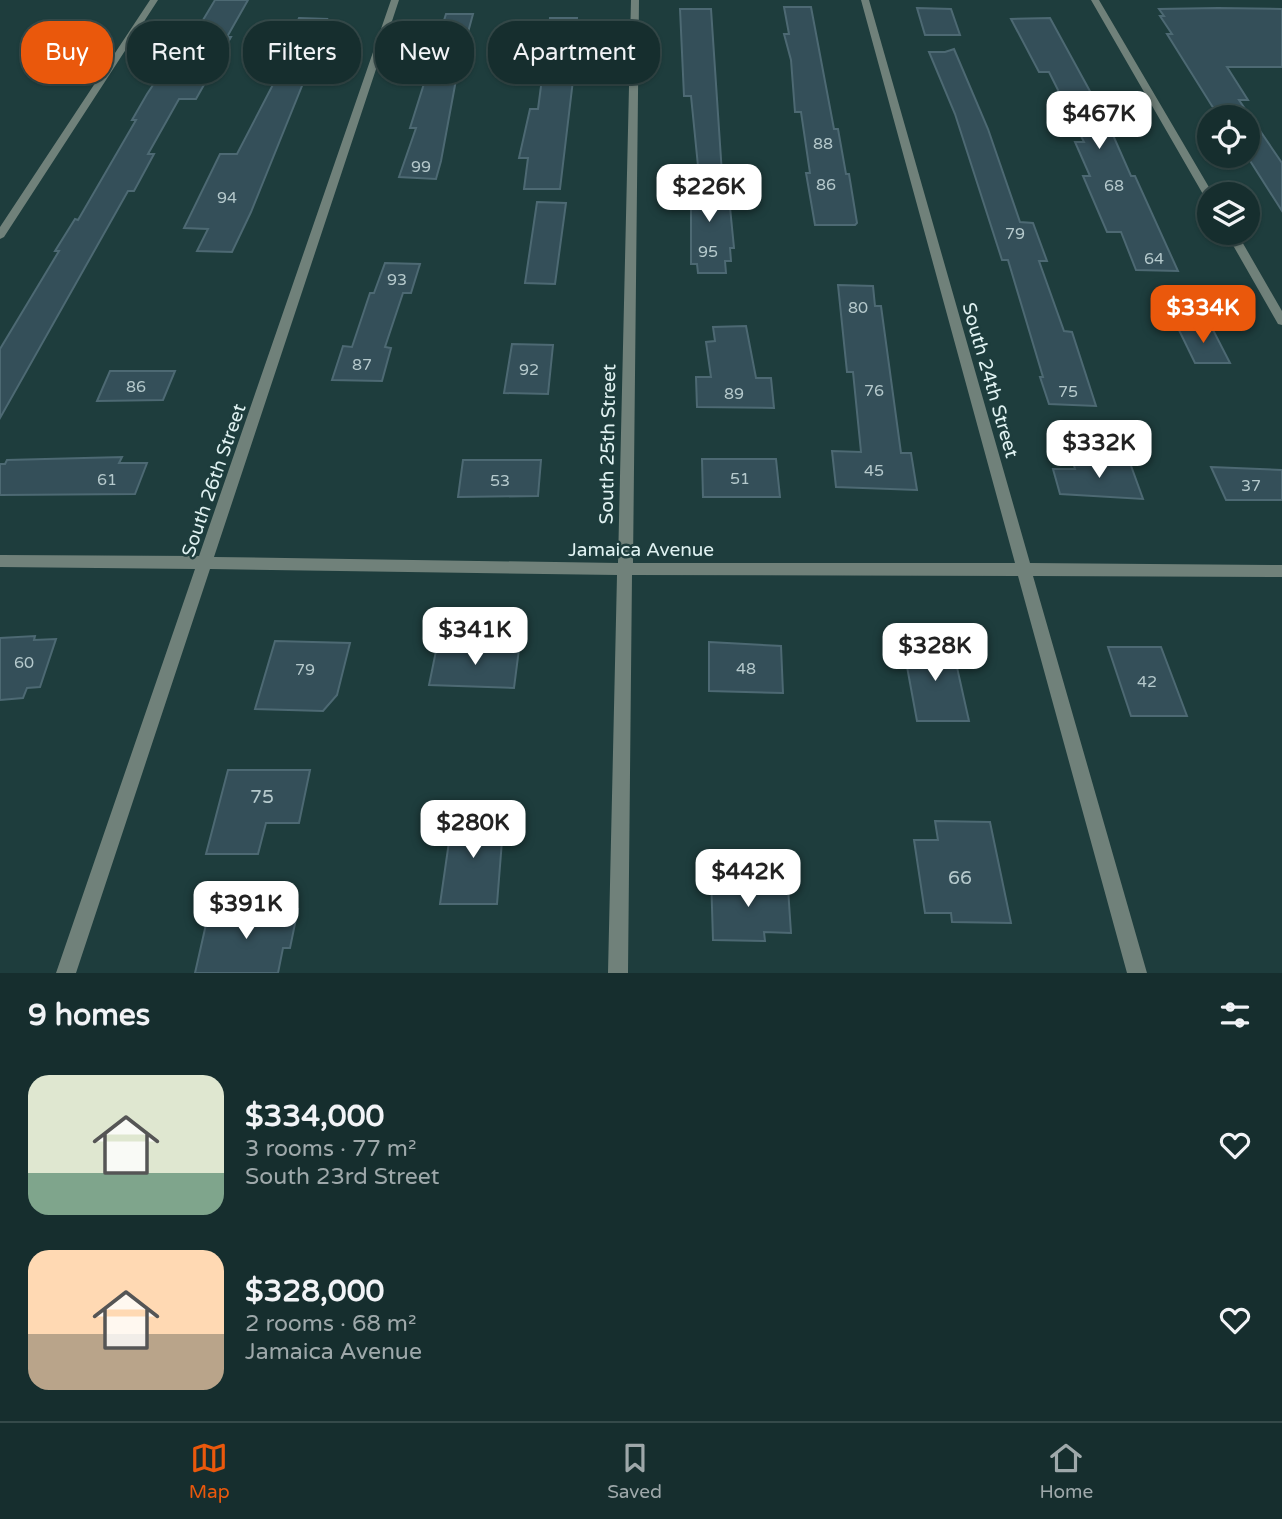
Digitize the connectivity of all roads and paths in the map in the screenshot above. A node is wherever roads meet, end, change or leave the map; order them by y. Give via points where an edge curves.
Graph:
1 (154, 0) edge
2 (395, 0) edge
3 (635, 0) edge
4 (865, 0) edge
5 (1095, 0) edge
6 (1201, 182) edge
7 (0, 235) edge
8 (1238, 245) edge
9 (1282, 321) edge
10 (0, 561) edge
11 (206, 561) junction
12 (1023, 567) junction
13 (624, 569) junction
14 (1282, 571) edge
15 (66, 973) edge
16 (618, 973) edge
17 (1137, 973) edge

1 - 7 street
2 - 11 street, South 26th Street
3 - 13 street, South 25th Street
4 - 12 street, South 24th Street
5 - 6 street
8 - 9 street
10 - 11 street, Jamaica Avenue
11 - 13 street, Jamaica Avenue
11 - 15 street, South 26th Street
12 - 13 street, Jamaica Avenue
12 - 14 street, Jamaica Avenue
12 - 17 street, South 24th Street
13 - 16 street, South 25th Street

